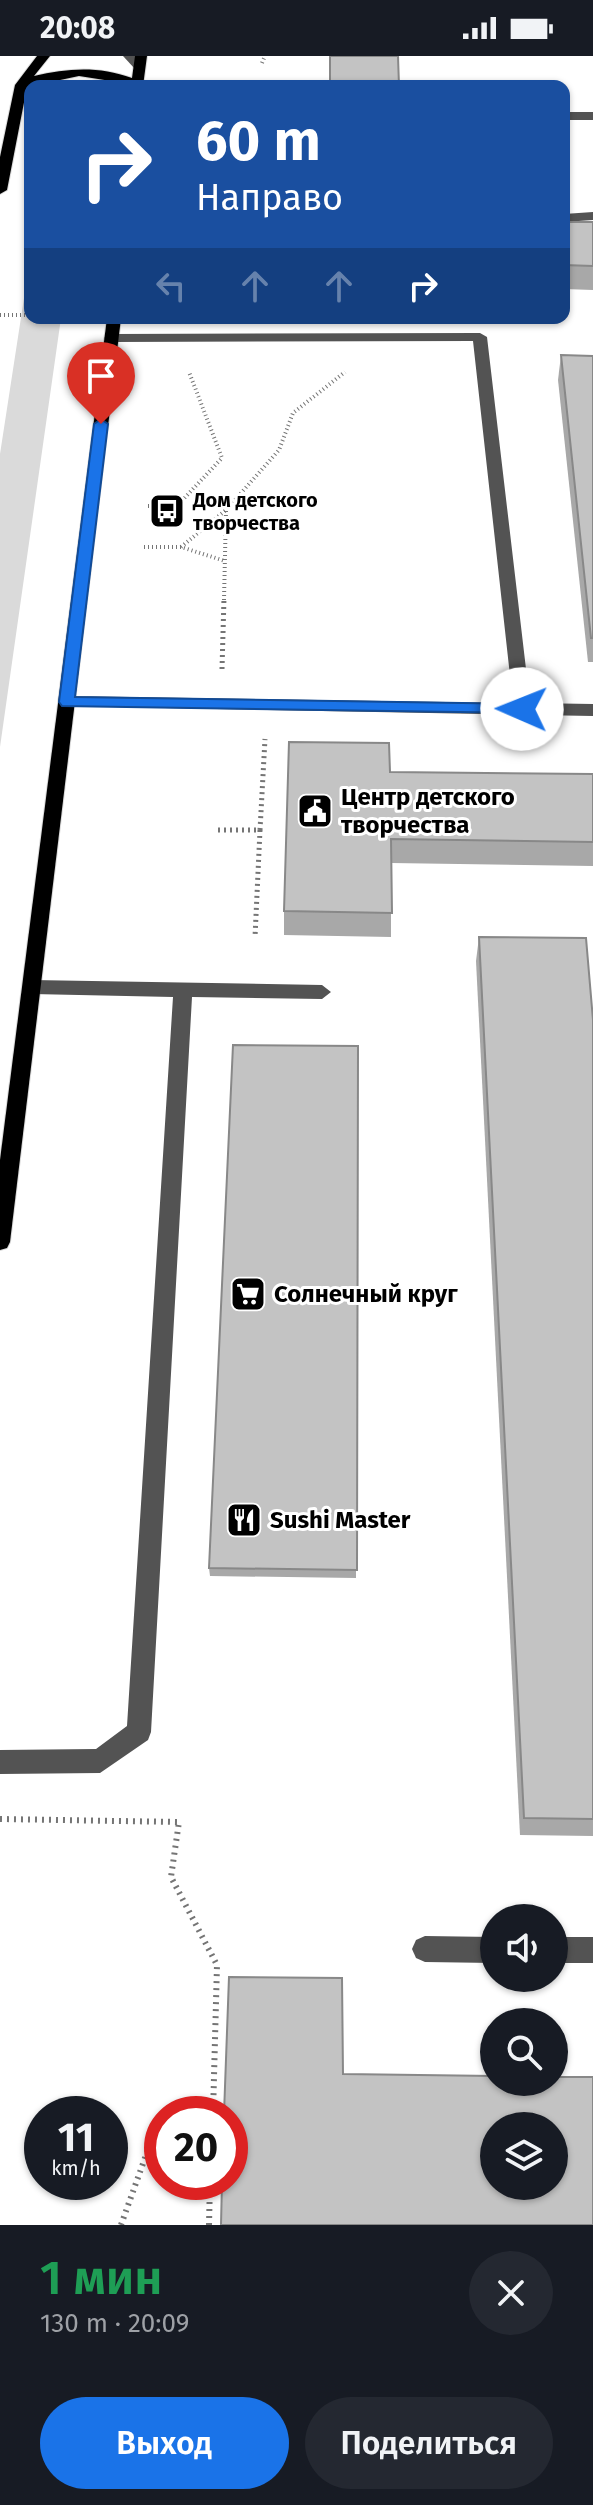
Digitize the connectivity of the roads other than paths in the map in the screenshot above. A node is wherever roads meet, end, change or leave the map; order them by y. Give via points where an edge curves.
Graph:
1 (44, 56) edge
2 (136, 59) edge
3 (25, 80) edge
4 (34, 80) edge
5 (125, 80) edge
6 (137, 80) edge
7 (24, 81) edge
8 (24, 84) edge
9 (21, 85) junction
10 (570, 116) edge
11 (593, 116) edge
12 (0, 190) edge
13 (593, 216) edge
14 (570, 218) edge
15 (113, 324) edge
16 (479, 324) edge
17 (480, 337) junction
18 (111, 338) junction
19 (67, 702) junction
20 (522, 709) junction
21 (593, 710) edge
22 (32, 987) junction
23 (183, 990) junction
24 (322, 992) dead end
25 (0, 1242) edge
26 (0, 1762) edge
27 (425, 1949) dead end
28 (480, 1950) edge
29 (568, 1950) edge
30 (593, 1950) edge

1 - 3 main road
2 - 6 main road
4 - 5 main road via 81,72
7 - 9 main road
8 - 9 main road
9 - 12 main road
10 - 11 lane
13 - 14 lane
15 - 18 main road
16 - 17 lane
17 - 18 lane
17 - 20 lane
18 - 19 main road
19 - 20 lane
19 - 22 main road
20 - 21 lane
22 - 23 lane
22 - 25 main road
23 - 24 lane
23 - 26 lane via 139,1732 100,1761
27 - 28 lane
29 - 30 lane

